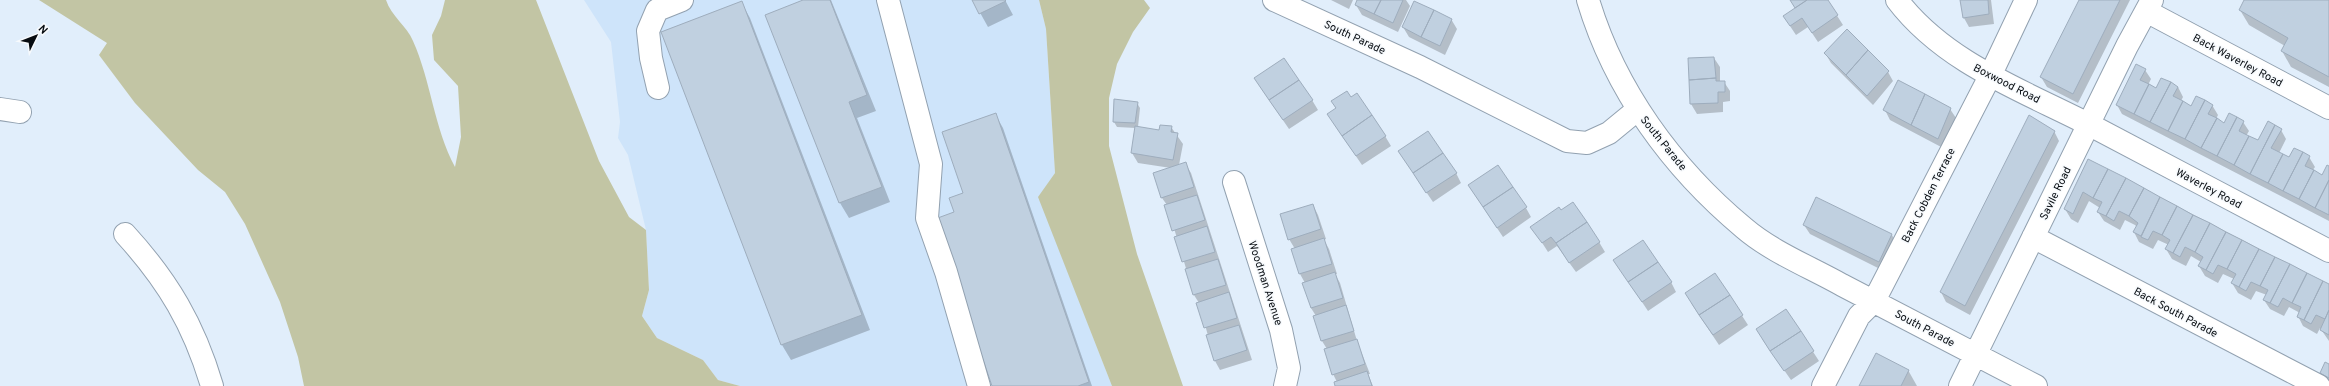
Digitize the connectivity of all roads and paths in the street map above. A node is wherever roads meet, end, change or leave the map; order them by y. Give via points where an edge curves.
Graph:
1 (682, 0) edge
2 (888, 0) edge
3 (1274, 0) edge
4 (1588, 0) edge
5 (1897, 0) edge
6 (2026, 0) edge
7 (2149, 6) edge
8 (1990, 76) junction
9 (658, 88) dead end
10 (2329, 108) edge
11 (1637, 110) junction
12 (2089, 124) junction
13 (1234, 182) dead end
14 (125, 234) dead end
15 (2033, 237) junction
16 (2329, 251) edge
17 (1874, 301) junction
18 (1976, 354) junction
19 (212, 386) edge
20 (979, 386) edge
21 (1285, 386) edge
22 (1823, 386) edge
23 (1960, 386) edge
24 (2036, 386) edge
25 (2319, 386) edge

1 - 9 street via 657,10 648,31
2 - 20 street via 931,164 927,218 946,272
3 - 11 street, South Parade via 1420,67 1567,141 1587,143 1609,133
4 - 11 street via 1603,46
5 - 8 street, Boxwood Road via 1905,11 1940,43
6 - 8 street, Back Cobden Terrace
7 - 10 street, Back Waverley Road
7 - 12 street, Savile Road
8 - 12 street, Boxwood Road
8 - 17 street, Back Cobden Terrace
11 - 17 street, South Parade via 1706,193 1745,229 1787,256
12 - 15 street, Savile Road
12 - 16 street, Waverley Road
13 - 21 street, Woodman Avenue via 1281,330 1289,368
14 - 19 street via 147,259 181,307 203,357
15 - 18 street, Savile Road
15 - 25 street, Back South Parade
17 - 18 street, South Parade
17 - 22 street, Back Cobden Terrace via 1859,316
18 - 23 street, Savile Road
18 - 24 street, South Parade

